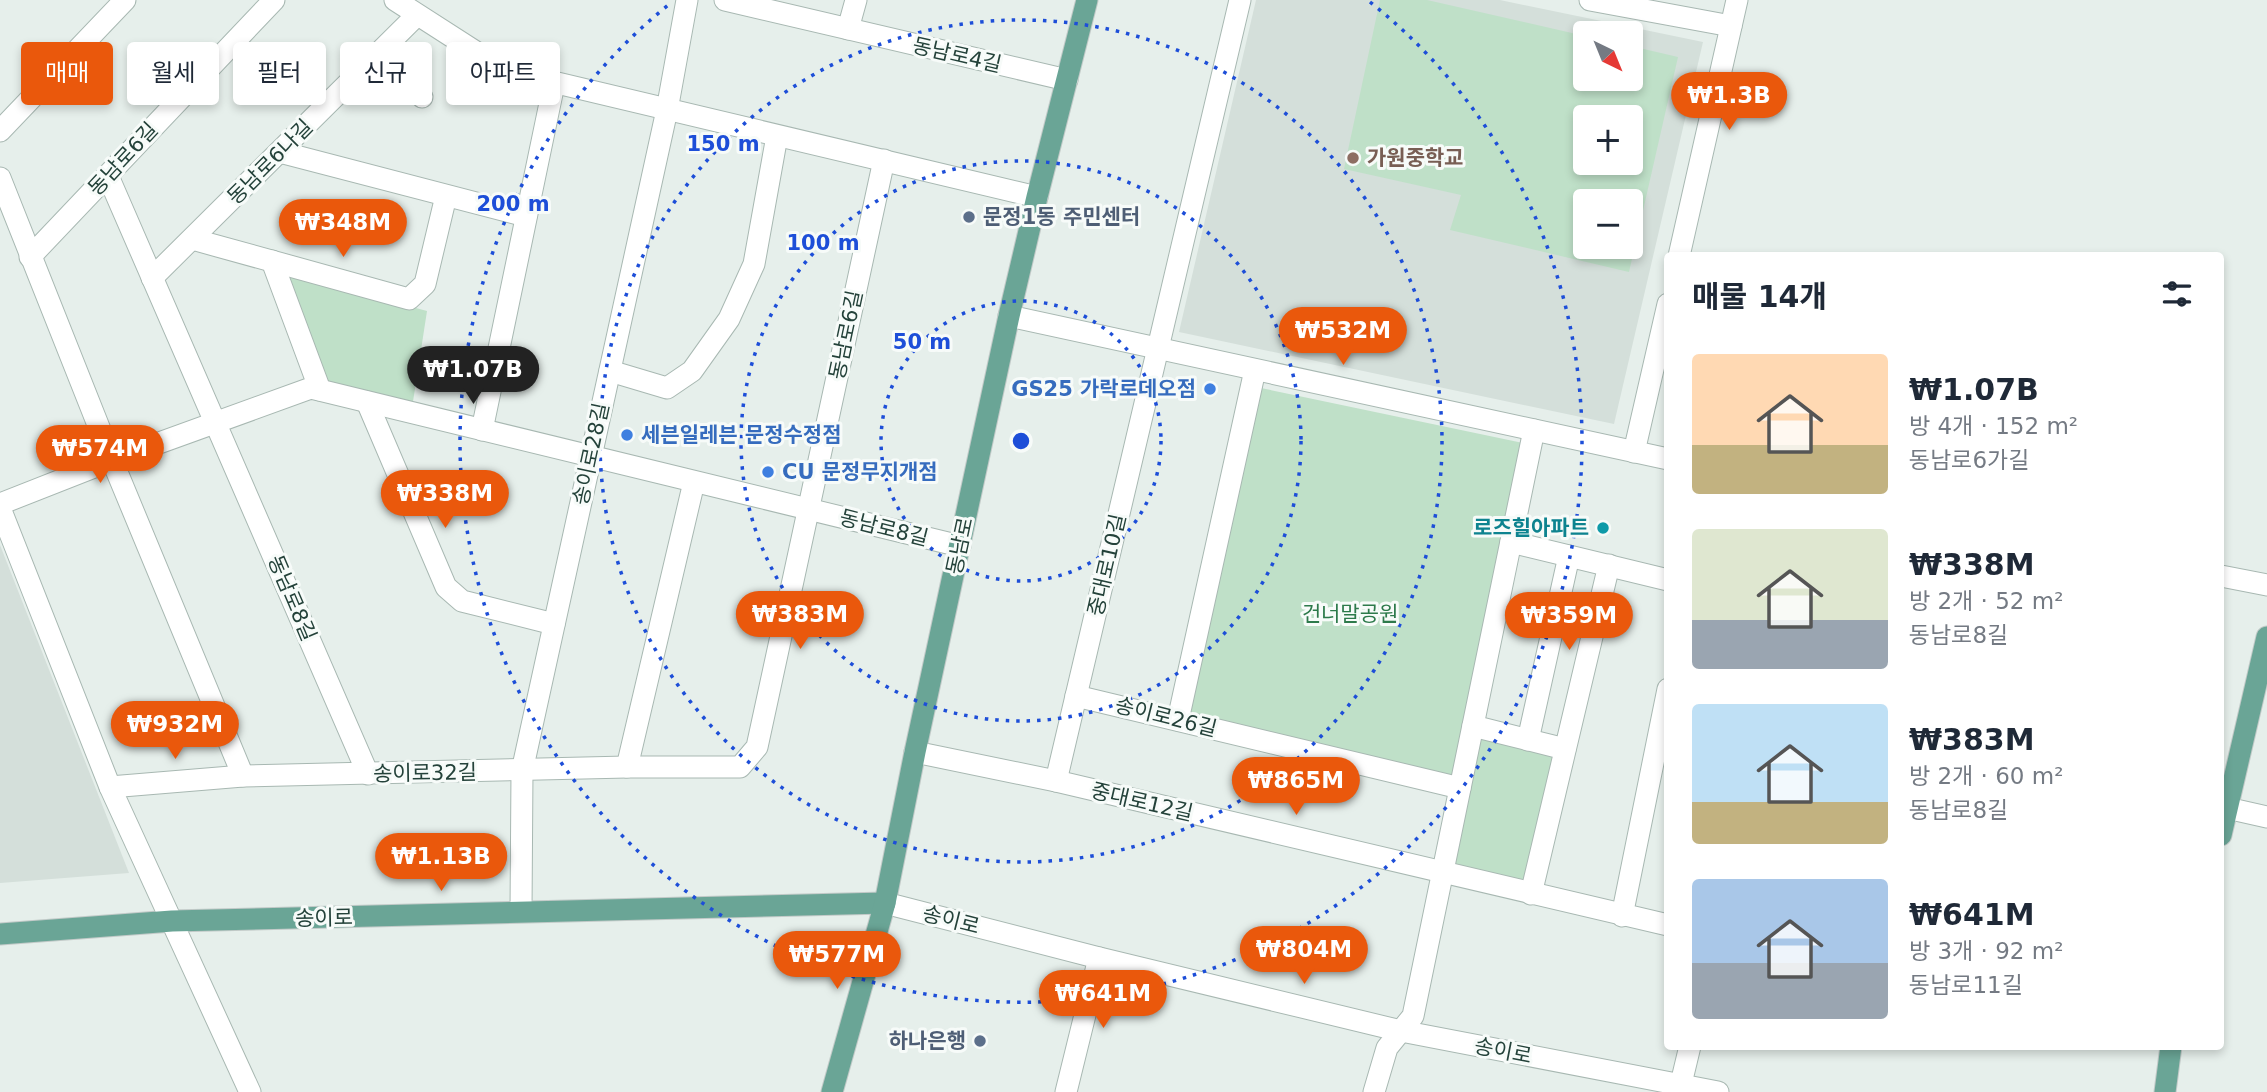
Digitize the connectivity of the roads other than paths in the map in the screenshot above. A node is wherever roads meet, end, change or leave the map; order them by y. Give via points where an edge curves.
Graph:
1 (125, 0) edge
2 (274, 0) edge
3 (395, 0) edge
4 (687, 0) edge
5 (725, 0) edge
6 (856, 0) edge
7 (1087, 0) edge
8 (1240, 0) edge
9 (1737, 0) edge
10 (1599, 1) edge
11 (417, 15) junction
12 (1731, 26) junction
13 (848, 29) junction
14 (389, 42) edge
15 (460, 42) edge
16 (1067, 80) junction
17 (560, 85) edge
18 (340, 91) edge
19 (550, 105) edge
20 (667, 110) junction
21 (0, 131) edge
22 (777, 136) junction
23 (280, 152) junction
24 (884, 160) junction
25 (108, 176) junction
26 (0, 178) edge
27 (446, 196) junction
28 (1037, 197) junction
29 (526, 216) junction
30 (192, 239) junction
31 (1680, 252) edge
32 (30, 257) junction
33 (272, 261) junction
34 (152, 278) junction
35 (1009, 316) junction
36 (1664, 321) edge
37 (1158, 349) junction
38 (1255, 370) junction
39 (610, 371) junction
40 (320, 390) junction
41 (367, 402) junction
42 (216, 422) junction
43 (482, 430) junction
44 (1534, 430) junction
45 (1634, 452) junction
46 (591, 457) junction
47 (1664, 458) edge
48 (112, 460) junction
49 (694, 482) junction
50 (0, 506) edge
51 (809, 510) junction
52 (1511, 542) junction
53 (960, 546) junction
54 (1569, 556) junction
55 (1609, 565) junction
56 (2224, 577) edge
57 (1664, 578) edge
58 (2267, 585) edge
59 (554, 624) junction
60 (2267, 637) edge
61 (1076, 696) junction
62 (1664, 709) edge
63 (1178, 720) junction
64 (1473, 726) junction
65 (1528, 740) junction
66 (1565, 749) junction
67 (915, 752) junction
68 (627, 767) junction
69 (522, 771) junction
70 (369, 774) junction
71 (243, 776) junction
72 (1056, 781) junction
73 (110, 787) junction
74 (1460, 788) junction
75 (2227, 808) junction
76 (2267, 817) edge
77 (2224, 822) edge
78 (1443, 873) junction
79 (1531, 894) junction
80 (885, 903) junction
81 (521, 911) junction
82 (1622, 916) junction
83 (172, 921) junction
84 (1664, 924) edge
85 (0, 934) edge
86 (1099, 958) junction
87 (1401, 1031) junction
88 (1689, 1050) edge
89 (2170, 1050) edge
90 (1680, 1088) edge
91 (250, 1092) edge
92 (832, 1092) edge
93 (1066, 1092) edge
94 (1374, 1092) edge
95 (1718, 1092) edge
96 (2165, 1092) edge

1 - 21 street
2 - 25 street, 동남로6길
3 - 11 street
4 - 20 street, 송이로28길
5 - 13 street, 동남로4길
6 - 13 street
7 - 16 main road, 동남로
8 - 37 street, 중대로10길
9 - 12 street
10 - 12 street
11 - 14 street, 동남로6나길
11 - 15 street
12 - 31 street
13 - 16 street, 동남로4길
16 - 28 main road, 동남로
17 - 20 street
18 - 23 street, 동남로6나길
19 - 29 street
20 - 22 street
20 - 39 street, 송이로28길
22 - 24 street
22 - 39 street via 754,264 729,319 692,371 667,387
23 - 27 street
23 - 30 street, 동남로6나길
24 - 28 street
24 - 51 street, 동남로6길
25 - 32 street, 동남로6길
25 - 34 street, 동남로8길
26 - 32 street
27 - 29 street
27 - 33 street via 425,284 409,299
28 - 35 main road, 동남로
29 - 43 street
30 - 33 street
30 - 34 street, 동남로6나길
32 - 48 street
33 - 40 street
34 - 42 street, 동남로8길
35 - 37 street
35 - 53 main road, 동남로
36 - 45 street
37 - 38 street
37 - 61 street, 중대로10길
38 - 44 street
38 - 63 street
39 - 46 street, 송이로28길
40 - 41 street, 동남로8길
40 - 42 street, 동남로8길 via 311,388
41 - 43 street, 동남로8길
41 - 59 street via 446,587 462,601
42 - 48 street, 동남로8길
42 - 70 street, 동남로8길
43 - 46 street, 동남로8길
44 - 45 street
44 - 52 street
45 - 47 street
46 - 49 street, 동남로8길
46 - 59 street, 송이로28길
48 - 50 street, 동남로8길
48 - 71 street
49 - 51 street, 동남로8길
49 - 68 street
50 - 73 street
51 - 53 street, 동남로8길
51 - 68 street, 송이로32길 via 757,747 740,767
52 - 54 street
52 - 64 street
53 - 67 main road, 동남로
54 - 55 street
54 - 65 street
55 - 57 street
55 - 66 street
56 - 58 street
59 - 69 street, 송이로28길
60 - 75 main road
61 - 63 street, 송이로26길
61 - 72 street, 중대로10길
62 - 82 street
63 - 74 street, 송이로26길
64 - 65 street
64 - 74 street
65 - 66 street
66 - 79 street
67 - 72 street, 중대로12길
67 - 80 main road, 동남로
68 - 69 street, 송이로32길
69 - 70 street, 송이로32길
69 - 81 street, 송이로28길
70 - 71 street, 송이로32길
71 - 73 street, 송이로32길
72 - 78 street, 중대로12길
73 - 83 street
74 - 78 street
75 - 76 street
75 - 77 main road
78 - 79 street, 중대로12길
78 - 87 street via 1413,1016
79 - 82 street, 중대로12길
80 - 81 main road, 송이로
80 - 86 street, 송이로
80 - 92 main road, 동남로
81 - 83 main road, 송이로
82 - 84 street, 중대로12길
83 - 85 main road, 송이로
83 - 91 street
86 - 87 street, 송이로
86 - 93 street
87 - 90 street, 송이로
87 - 94 street via 1387,1048
88 - 90 street
89 - 96 main road
90 - 95 street, 송이로

